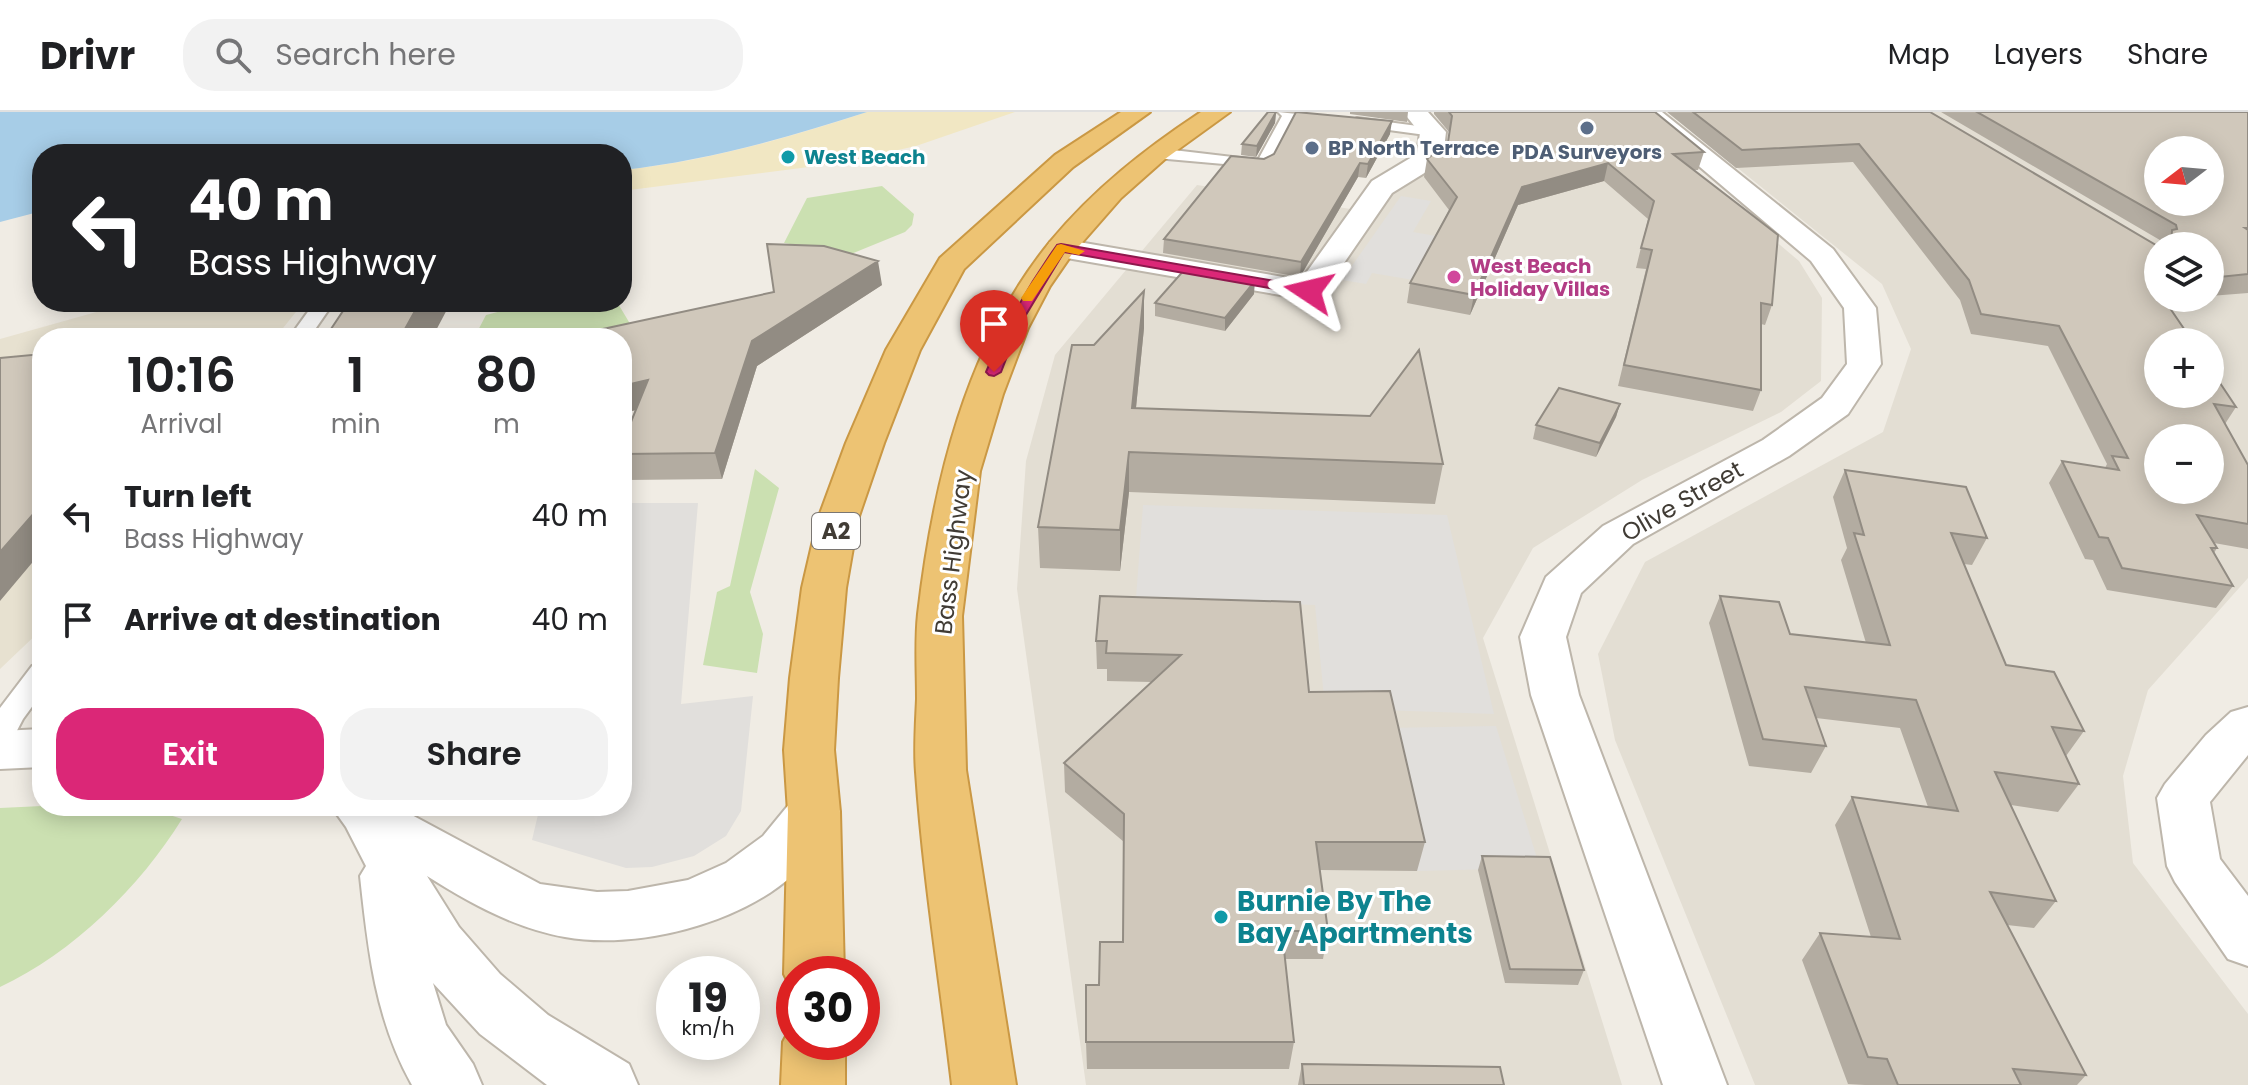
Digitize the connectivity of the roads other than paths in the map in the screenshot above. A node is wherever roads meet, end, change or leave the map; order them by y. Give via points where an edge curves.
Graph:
1 (1138, 112) edge
2 (1218, 112) edge
3 (1647, 112) edge
4 (1293, 114) edge
5 (1343, 121) edge
6 (1424, 122) edge
7 (1156, 153) junction
8 (1061, 248) junction
9 (32, 686) edge
10 (2248, 725) edge
11 (0, 736) edge
12 (32, 748) edge
13 (0, 750) edge
14 (814, 812) junction
15 (369, 823) edge
16 (2248, 941) edge
17 (814, 956) edge
18 (814, 1060) edge
19 (450, 1085) edge
20 (606, 1085) edge
21 (813, 1085) edge
22 (984, 1085) edge
23 (1695, 1085) edge

1 - 14 highway, A2 via 1064,161 951,264 903,350 838,519 824,588 809,750
2 - 7 highway, Bass Highway
3 - 23 street, Olive Street via 1822,255 1860,308 1864,364 1835,406 1776,448 1618,535 1561,587 1543,637 1555,695
4 - 7 lane via 1263,165
5 - 6 lane
6 - 8 street via 1430,158 1382,187 1309,291
7 - 8 highway, Bass Highway via 1111,192
8 - 22 highway, Bass Highway via 1011,328 985,394 961,471 940,616 941,770
9 - 11 lane
10 - 16 street via 2183,798 2194,866
12 - 13 street
14 - 15 street via 771,862 716,894 659,910 597,916 535,906
14 - 17 highway, A2
15 - 19 street via 416,1029 434,1067
15 - 20 street via 422,920 462,976 536,1042
18 - 21 highway

